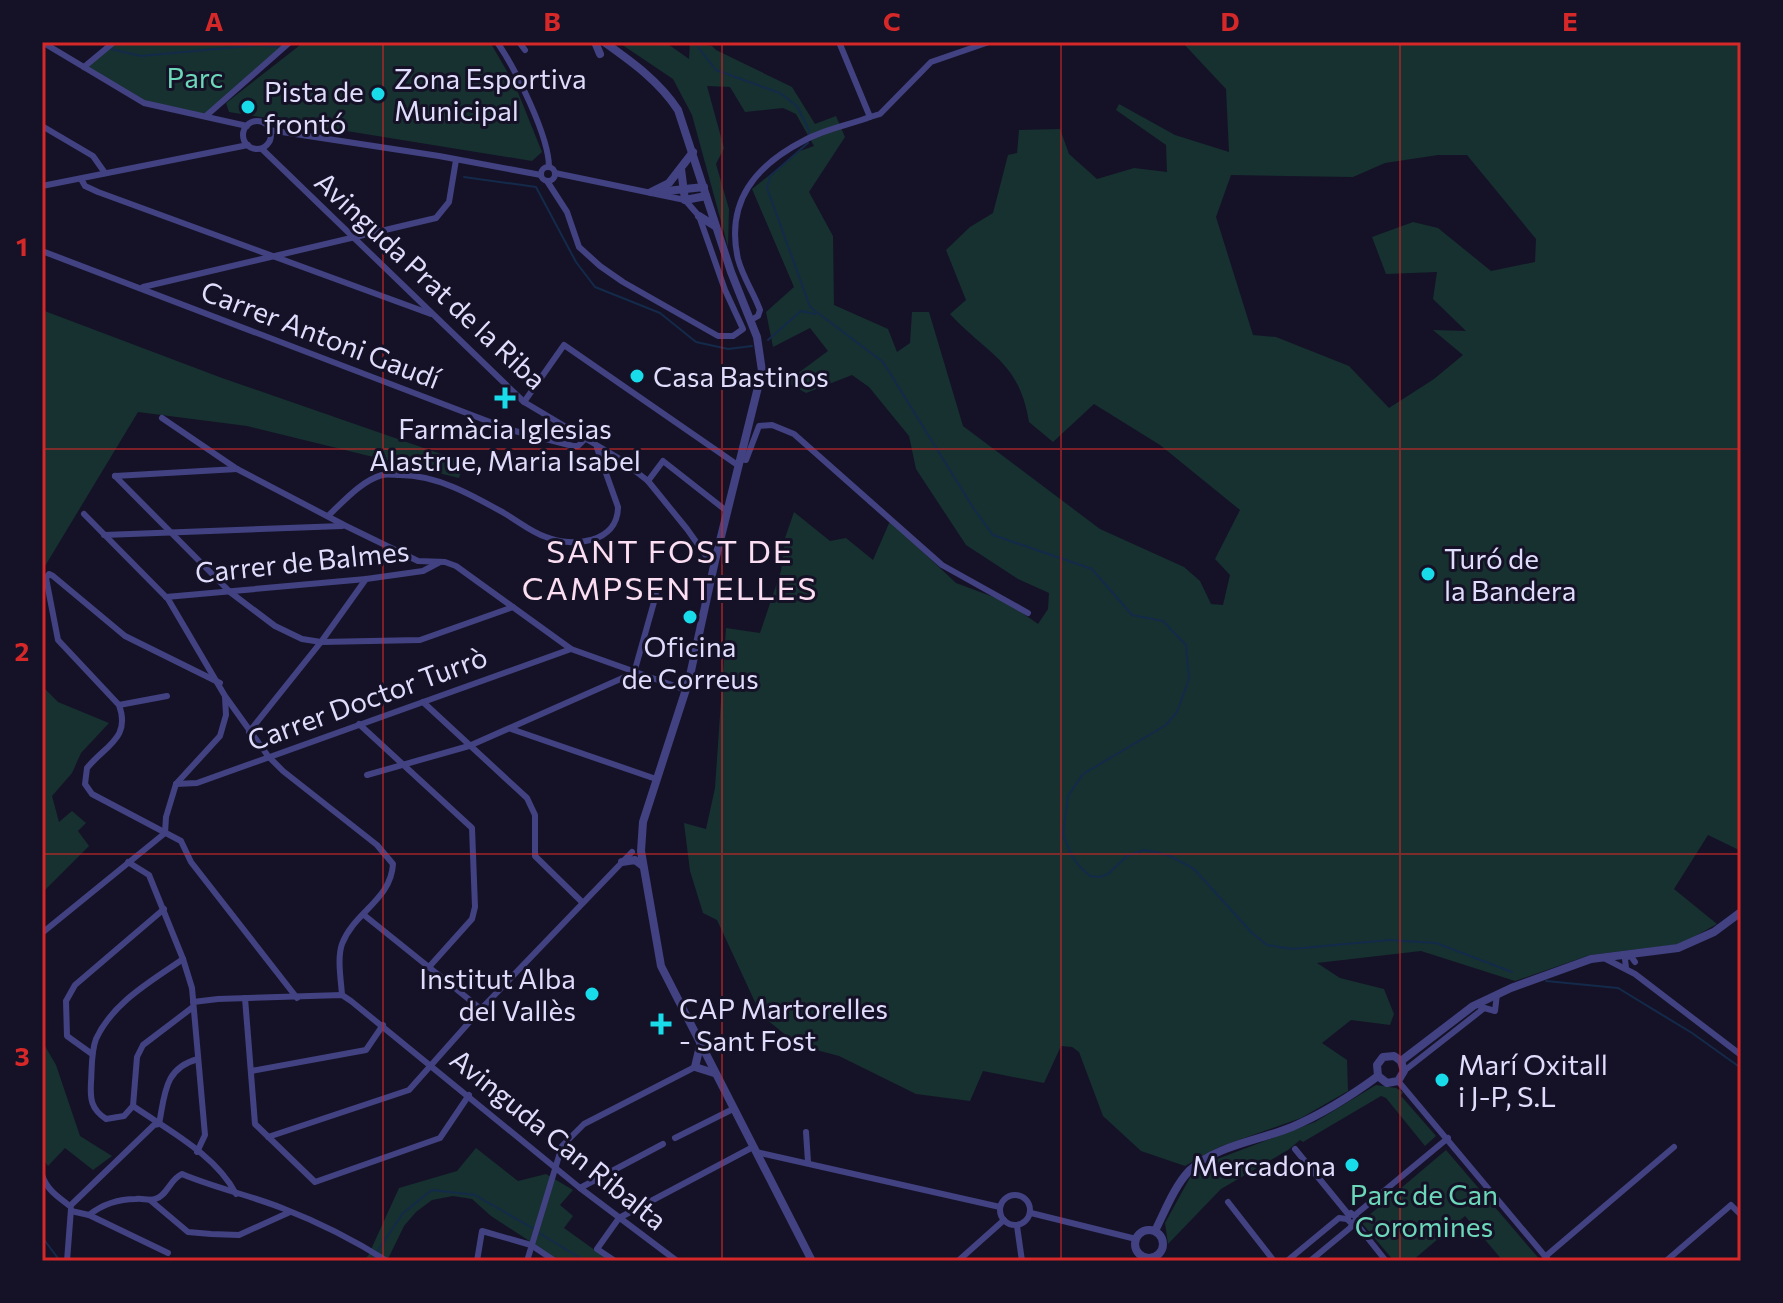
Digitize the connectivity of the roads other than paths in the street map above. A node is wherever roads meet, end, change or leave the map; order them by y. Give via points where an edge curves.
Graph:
1 (42, 42) edge
2 (114, 42) edge
3 (290, 42) edge
4 (497, 42) edge
5 (519, 42) edge
6 (595, 42) edge
7 (604, 42) edge
8 (839, 42) edge
9 (989, 42) edge
10 (525, 50) dead end
11 (600, 54) dead end
12 (84, 67) junction
13 (207, 115) junction
14 (870, 117) junction
15 (42, 126) edge
16 (247, 126) junction
17 (269, 130) junction
18 (248, 145) junction
19 (262, 149) junction
20 (693, 152) junction
21 (456, 160) junction
22 (549, 167) junction
23 (681, 169) junction
24 (105, 173) junction
25 (555, 173) junction
26 (541, 175) junction
27 (81, 179) junction
28 (547, 181) junction
29 (42, 186) edge
30 (651, 192) junction
31 (705, 192) junction
32 (684, 195) junction
33 (699, 216) junction
34 (716, 227) junction
35 (352, 238) junction
36 (42, 251) edge
37 (269, 257) junction
38 (141, 288) junction
39 (434, 315) junction
40 (751, 320) junction
41 (524, 402) junction
42 (162, 418) dead end
43 (584, 440) junction
44 (597, 448) junction
45 (740, 462) junction
46 (237, 469) junction
47 (648, 481) junction
48 (728, 512) junction
49 (84, 514) dead end
50 (328, 516) junction
51 (346, 526) junction
52 (171, 531) junction
53 (104, 535) junction
54 (715, 561) junction
55 (440, 562) junction
56 (366, 579) junction
57 (230, 592) junction
58 (656, 595) dead end
59 (166, 597) junction
60 (513, 607) junction
61 (1028, 613) dead end
62 (321, 642) junction
63 (571, 649) junction
64 (634, 673) junction
65 (220, 683) junction
66 (686, 690) junction
67 (167, 696) dead end
68 (225, 696) junction
69 (423, 702) junction
70 (119, 705) junction
71 (359, 724) junction
72 (511, 729) junction
73 (249, 732) junction
74 (469, 746) junction
75 (268, 756) junction
76 (406, 765) junction
77 (367, 775) dead end
78 (656, 779) junction
79 (176, 784) junction
80 (165, 833) junction
81 (641, 841) junction
82 (632, 852) joint
83 (128, 862) junction
84 (622, 862) junction
85 (643, 867) junction
86 (582, 902) junction
87 (164, 909) junction
88 (1741, 912) edge
89 (364, 915) junction
90 (42, 933) edge
91 (1600, 957) junction
92 (1632, 958) junction
93 (183, 959) junction
94 (429, 967) junction
95 (1632, 972) junction
96 (1497, 994) junction
97 (342, 995) junction
98 (245, 998) junction
99 (297, 998) junction
100 (193, 1004) junction
101 (1480, 1007) junction
102 (481, 1009) junction
103 (383, 1025) junction
104 (700, 1046) junction
105 (92, 1054) junction
106 (1741, 1055) edge
107 (198, 1059) junction
108 (1401, 1061) junction
109 (430, 1064) junction
110 (695, 1067) junction
111 (251, 1071) junction
112 (1404, 1071) junction
113 (714, 1073) junction
114 (1378, 1076) junction
115 (1398, 1081) junction
116 (469, 1095) junction
117 (133, 1106) junction
118 (733, 1109) junction
119 (159, 1124) junction
120 (806, 1132) dead end
121 (268, 1137) junction
122 (675, 1138) dead end
123 (1448, 1138) junction
124 (663, 1144) dead end
125 (1674, 1147) dead end
126 (754, 1149) junction
127 (1295, 1149) dead end
128 (197, 1152) junction
129 (808, 1162) junction
130 (554, 1167) junction
131 (42, 1175) edge
132 (580, 1188) junction
133 (236, 1194) junction
134 (150, 1200) junction
135 (1228, 1202) dead end
136 (1000, 1207) junction
137 (71, 1208) junction
138 (291, 1212) junction
139 (1031, 1213) junction
140 (89, 1215) junction
141 (1741, 1215) edge
142 (619, 1218) junction
143 (1351, 1218) junction
144 (1004, 1220) junction
145 (1017, 1226) junction
146 (1155, 1231) junction
147 (1136, 1239) junction
148 (531, 1245) junction
149 (168, 1253) dead end
150 (1143, 1259) edge
151 (1157, 1259) edge
152 (1548, 1259) edge
153 (67, 1260) edge
154 (387, 1261) edge
155 (477, 1261) edge
156 (527, 1261) edge
157 (555, 1261) edge
158 (615, 1261) edge
159 (677, 1261) edge
160 (812, 1261) edge
161 (958, 1261) edge
162 (1022, 1261) edge
163 (1274, 1261) edge
164 (1287, 1261) edge
165 (1310, 1261) edge
166 (1386, 1261) edge
167 (1666, 1261) edge

1 - 12 street
2 - 12 street
3 - 13 street
4 - 22 street via 533,111
5 - 10 street
6 - 11 street
7 - 20 street via 667,93
8 - 14 street
9 - 14 street via 931,62 880,114
12 - 13 street via 144,103
13 - 16 street
14 - 40 street via 810,137 745,189 735,226 738,258 760,310
15 - 24 street via 93,156
16 - 17 street via 260,121
16 - 18 street via 243,136
17 - 19 street
17 - 21 street
18 - 19 street
18 - 24 street
19 - 35 street, Avinguda Prat de la Riba
20 - 23 street
20 - 31 street
21 - 26 street
21 - 35 street via 449,202 436,218
22 - 25 street
22 - 26 street
23 - 30 street
23 - 32 street
24 - 27 street
25 - 28 street
25 - 30 street
26 - 28 street
27 - 29 street
27 - 37 street via 90,189
28 - 33 street via 567,212 579,247 600,266 711,333 733,336 743,329
30 - 32 street
31 - 32 street
31 - 34 street
32 - 33 street
33 - 34 street
34 - 40 street
35 - 37 street
35 - 39 street, Avinguda Prat de la Riba
36 - 38 street, Carrer Antoni Gaudí
37 - 38 street
37 - 39 street
38 - 43 street, Carrer Antoni Gaudí via 511,430 573,446
39 - 41 street, Avinguda Prat de la Riba
40 - 45 street via 762,371
41 - 43 street, Avinguda Prat de la Riba
41 - 45 street via 564,345
42 - 46 street
43 - 44 street, Avinguda Prat de la Riba
44 - 47 street, Avinguda Prat de la Riba
44 - 50 street via 618,515 609,533 595,539 547,538 454,487 414,475 382,475
45 - 48 street
45 - 61 street via 746,460 759,426 794,434 942,565
46 - 50 street
46 - 52 street via 115,476
47 - 48 street via 663,461
47 - 54 street, Avinguda Prat de la Riba
48 - 54 street
49 - 53 street
50 - 51 street
51 - 52 street
51 - 55 street via 418,561
52 - 53 street
52 - 57 street
53 - 59 street
54 - 66 street
55 - 56 street, Carrer de Balmes via 423,571
55 - 60 street via 456,566
56 - 57 street, Carrer de Balmes
56 - 62 street
57 - 59 street, Carrer de Balmes
57 - 62 street via 275,626
58 - 64 street
59 - 65 street
60 - 62 street via 420,640
60 - 63 street
62 - 73 street
63 - 64 street
63 - 69 street, Carrer Doctor Turrò
64 - 66 street
64 - 72 street
65 - 68 street
65 - 70 street via 125,636 49,574 58,640
66 - 78 street
67 - 70 street
68 - 73 street
68 - 79 street via 220,736
69 - 71 street, Carrer Doctor Turrò
69 - 74 street
70 - 80 street via 124,717 119,736 87,768 85,784 92,794
71 - 75 street, Carrer Doctor Turrò
71 - 76 street
72 - 74 street
72 - 78 street
73 - 75 street
74 - 76 street
74 - 86 street via 527,798 535,815 535,856
75 - 79 street, Carrer Doctor Turrò via 197,783
75 - 89 street via 393,864 385,891
76 - 77 street
76 - 94 street via 472,828 472,919
78 - 81 street
79 - 80 street
80 - 83 street
80 - 99 street via 181,841 191,862
81 - 82 street
81 - 85 street
82 - 84 street
83 - 87 street via 149,875
83 - 90 street
84 - 85 street via 635,860
84 - 86 street
85 - 104 street via 661,966
86 - 102 street
87 - 93 street
87 - 105 street via 75,985 66,1001 67,1036
88 - 92 street via 1688,945
89 - 94 street
89 - 97 street via 340,947
91 - 92 street
91 - 95 street
91 - 96 street
92 - 95 street via 1625,962
93 - 100 street
93 - 105 street via 111,1015
94 - 102 street
95 - 106 street
96 - 101 street
96 - 101 street via 1495,1011
97 - 99 street
97 - 103 street, Avinguda Can Ribalta
98 - 99 street
98 - 100 street
98 - 111 street
100 - 107 street
100 - 117 street via 143,1045
101 - 108 street
101 - 112 street
102 - 109 street
103 - 109 street, Avinguda Can Ribalta
103 - 111 street via 366,1050
104 - 110 street
104 - 113 street
105 - 117 street via 90,1101 97,1114 116,1120
107 - 119 street via 173,1073
107 - 128 street via 205,1135
108 - 112 street
108 - 114 street via 1383,1057
109 - 116 street, Avinguda Can Ribalta
109 - 121 street via 409,1090
110 - 113 street
110 - 130 street via 584,1124 562,1146
111 - 121 street via 255,1124
112 - 115 street
113 - 118 street
114 - 115 street via 1387,1083
114 - 146 street via 1304,1121 1202,1161 1184,1177
115 - 123 street
116 - 121 street via 440,1138 315,1182
116 - 130 street, Avinguda Can Ribalta
117 - 119 street
118 - 122 street
118 - 126 street
119 - 128 street
119 - 137 street
120 - 129 street
123 - 143 street
123 - 152 street
124 - 132 street
125 - 152 street
126 - 129 street
126 - 142 street
126 - 160 street
127 - 143 street
128 - 133 street via 229,1180
129 - 136 street
130 - 132 street, Avinguda Can Ribalta
130 - 148 street
131 - 137 street
132 - 142 street, Avinguda Can Ribalta
133 - 134 street via 182,1174
133 - 138 street
134 - 138 street via 188,1232 211,1234 239,1235
134 - 140 street via 103,1204
135 - 163 street
136 - 139 street via 1005,1199 1019,1195
136 - 144 street
137 - 140 street
137 - 153 street
138 - 154 street
139 - 145 street
139 - 147 street
140 - 149 street
141 - 167 street via 1731,1205
142 - 158 street via 597,1249
142 - 159 street, Avinguda Can Ribalta
143 - 164 street via 1339,1218
143 - 165 street via 1350,1228
143 - 166 street
144 - 145 street
144 - 161 street
145 - 162 street
146 - 147 street via 1144,1231
146 - 151 street via 1164,1244
147 - 150 street
148 - 155 street via 482,1231
148 - 156 street
148 - 157 street
150 - 151 street

